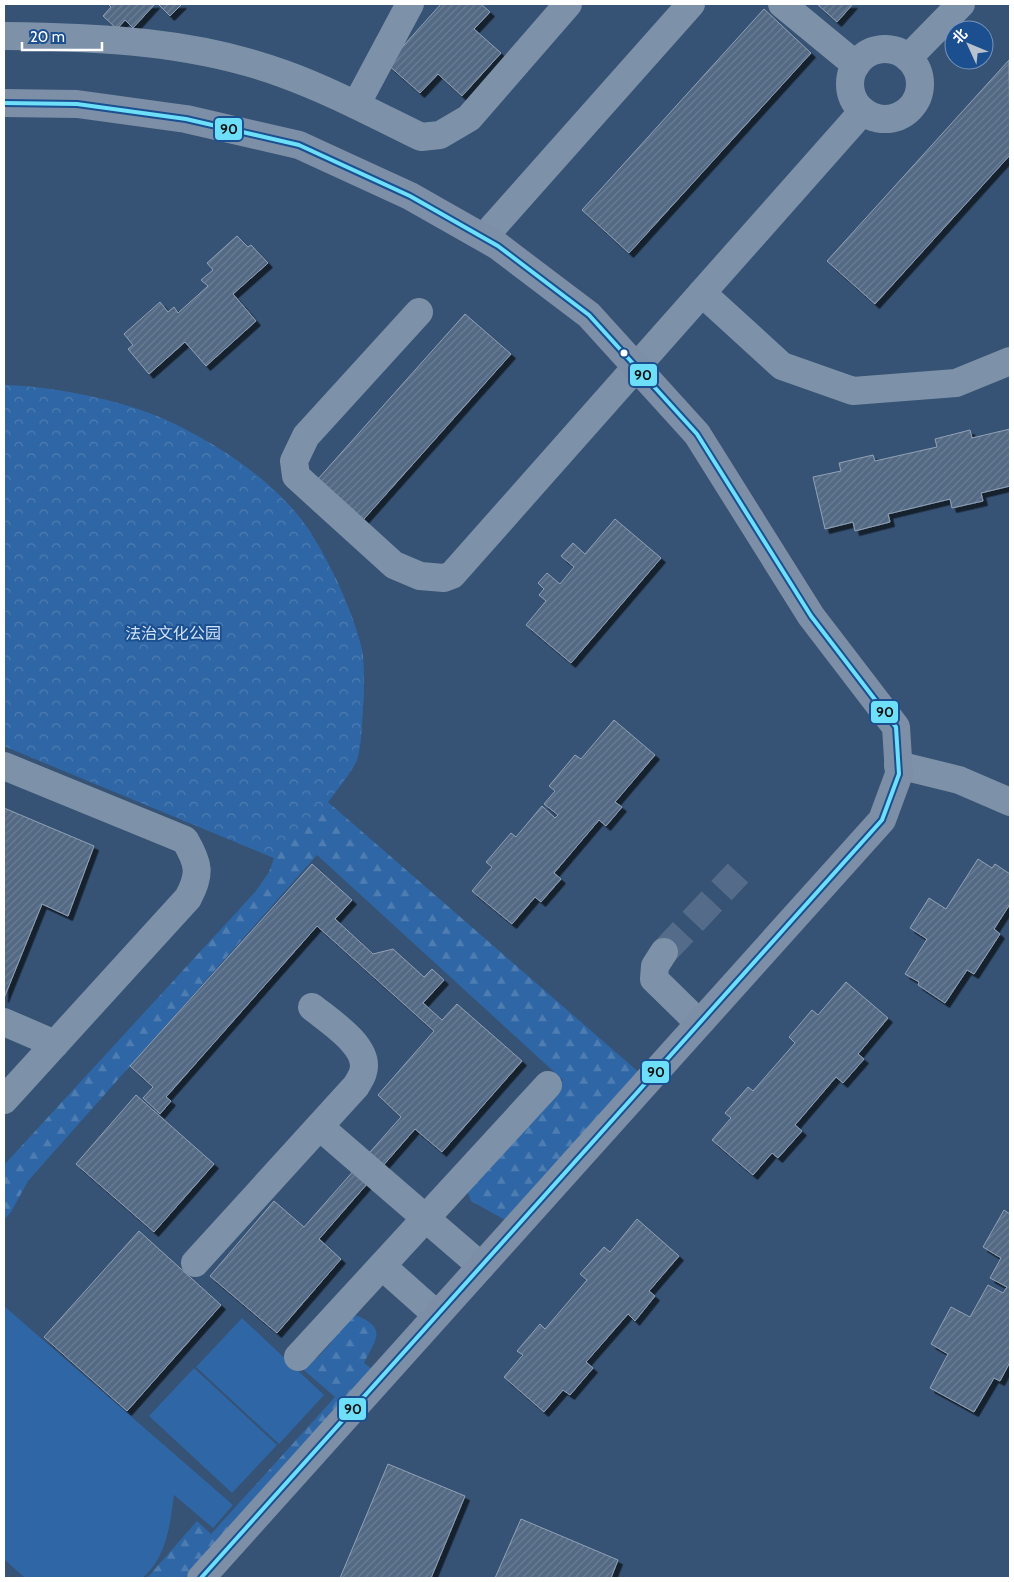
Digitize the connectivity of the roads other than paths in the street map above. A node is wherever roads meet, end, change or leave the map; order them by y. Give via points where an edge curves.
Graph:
1 (410, 4) edge
2 (568, 4) edge
3 (691, 4) edge
4 (782, 4) edge
5 (961, 4) edge
6 (4, 36) edge
7 (908, 58) junction
8 (856, 66) junction
9 (4, 104) edge
10 (356, 106) junction
11 (863, 111) junction
12 (484, 237) junction
13 (702, 293) junction
14 (419, 312) dead end
15 (1010, 361) edge
16 (636, 367) junction
17 (898, 765) junction
18 (4, 766) edge
19 (1010, 802) edge
20 (664, 952) tunnel mouth
21 (312, 1006) dead end
22 (4, 1022) edge
23 (699, 1023) junction
24 (55, 1044) junction
25 (548, 1085) dead end
26 (4, 1100) edge
27 (320, 1127) junction
28 (426, 1218) junction
29 (195, 1263) dead end
30 (382, 1266) junction
31 (481, 1266) junction
32 (437, 1315) junction
33 (298, 1358) dead end
34 (201, 1578) edge

1 - 10 lane
2 - 10 lane via 469,118 440,135 422,138
3 - 12 lane
4 - 8 lane
5 - 7 lane
6 - 10 lane via 165,43 283,73
7 - 8 lane via 892,50 880,49 869,53
7 - 11 lane via 918,71 921,83 913,105 905,113 889,119 872,117
8 - 11 lane via 850,81 851,92
9 - 12 main road via 77,104 177,118 299,146 410,196
11 - 13 lane
12 - 16 main road via 589,315
13 - 15 lane via 782,366 853,391 956,383
13 - 16 lane
14 - 16 lane via 306,436 294,462 296,476 394,565 420,576 444,578 452,575
16 - 17 main road via 697,434 811,616 896,727
17 - 19 lane via 959,780
17 - 23 main road via 899,774 882,820
18 - 24 lane via 185,840 198,871 188,898
20 - 23 lane via 655,966 654,979
21 - 27 lane via 358,1045 364,1059 364,1071 356,1086
22 - 24 lane
23 - 31 main road
24 - 26 lane
25 - 28 lane
27 - 28 lane
27 - 29 lane
28 - 30 lane
28 - 31 lane
30 - 32 lane
30 - 33 lane
31 - 32 main road
32 - 34 main road

